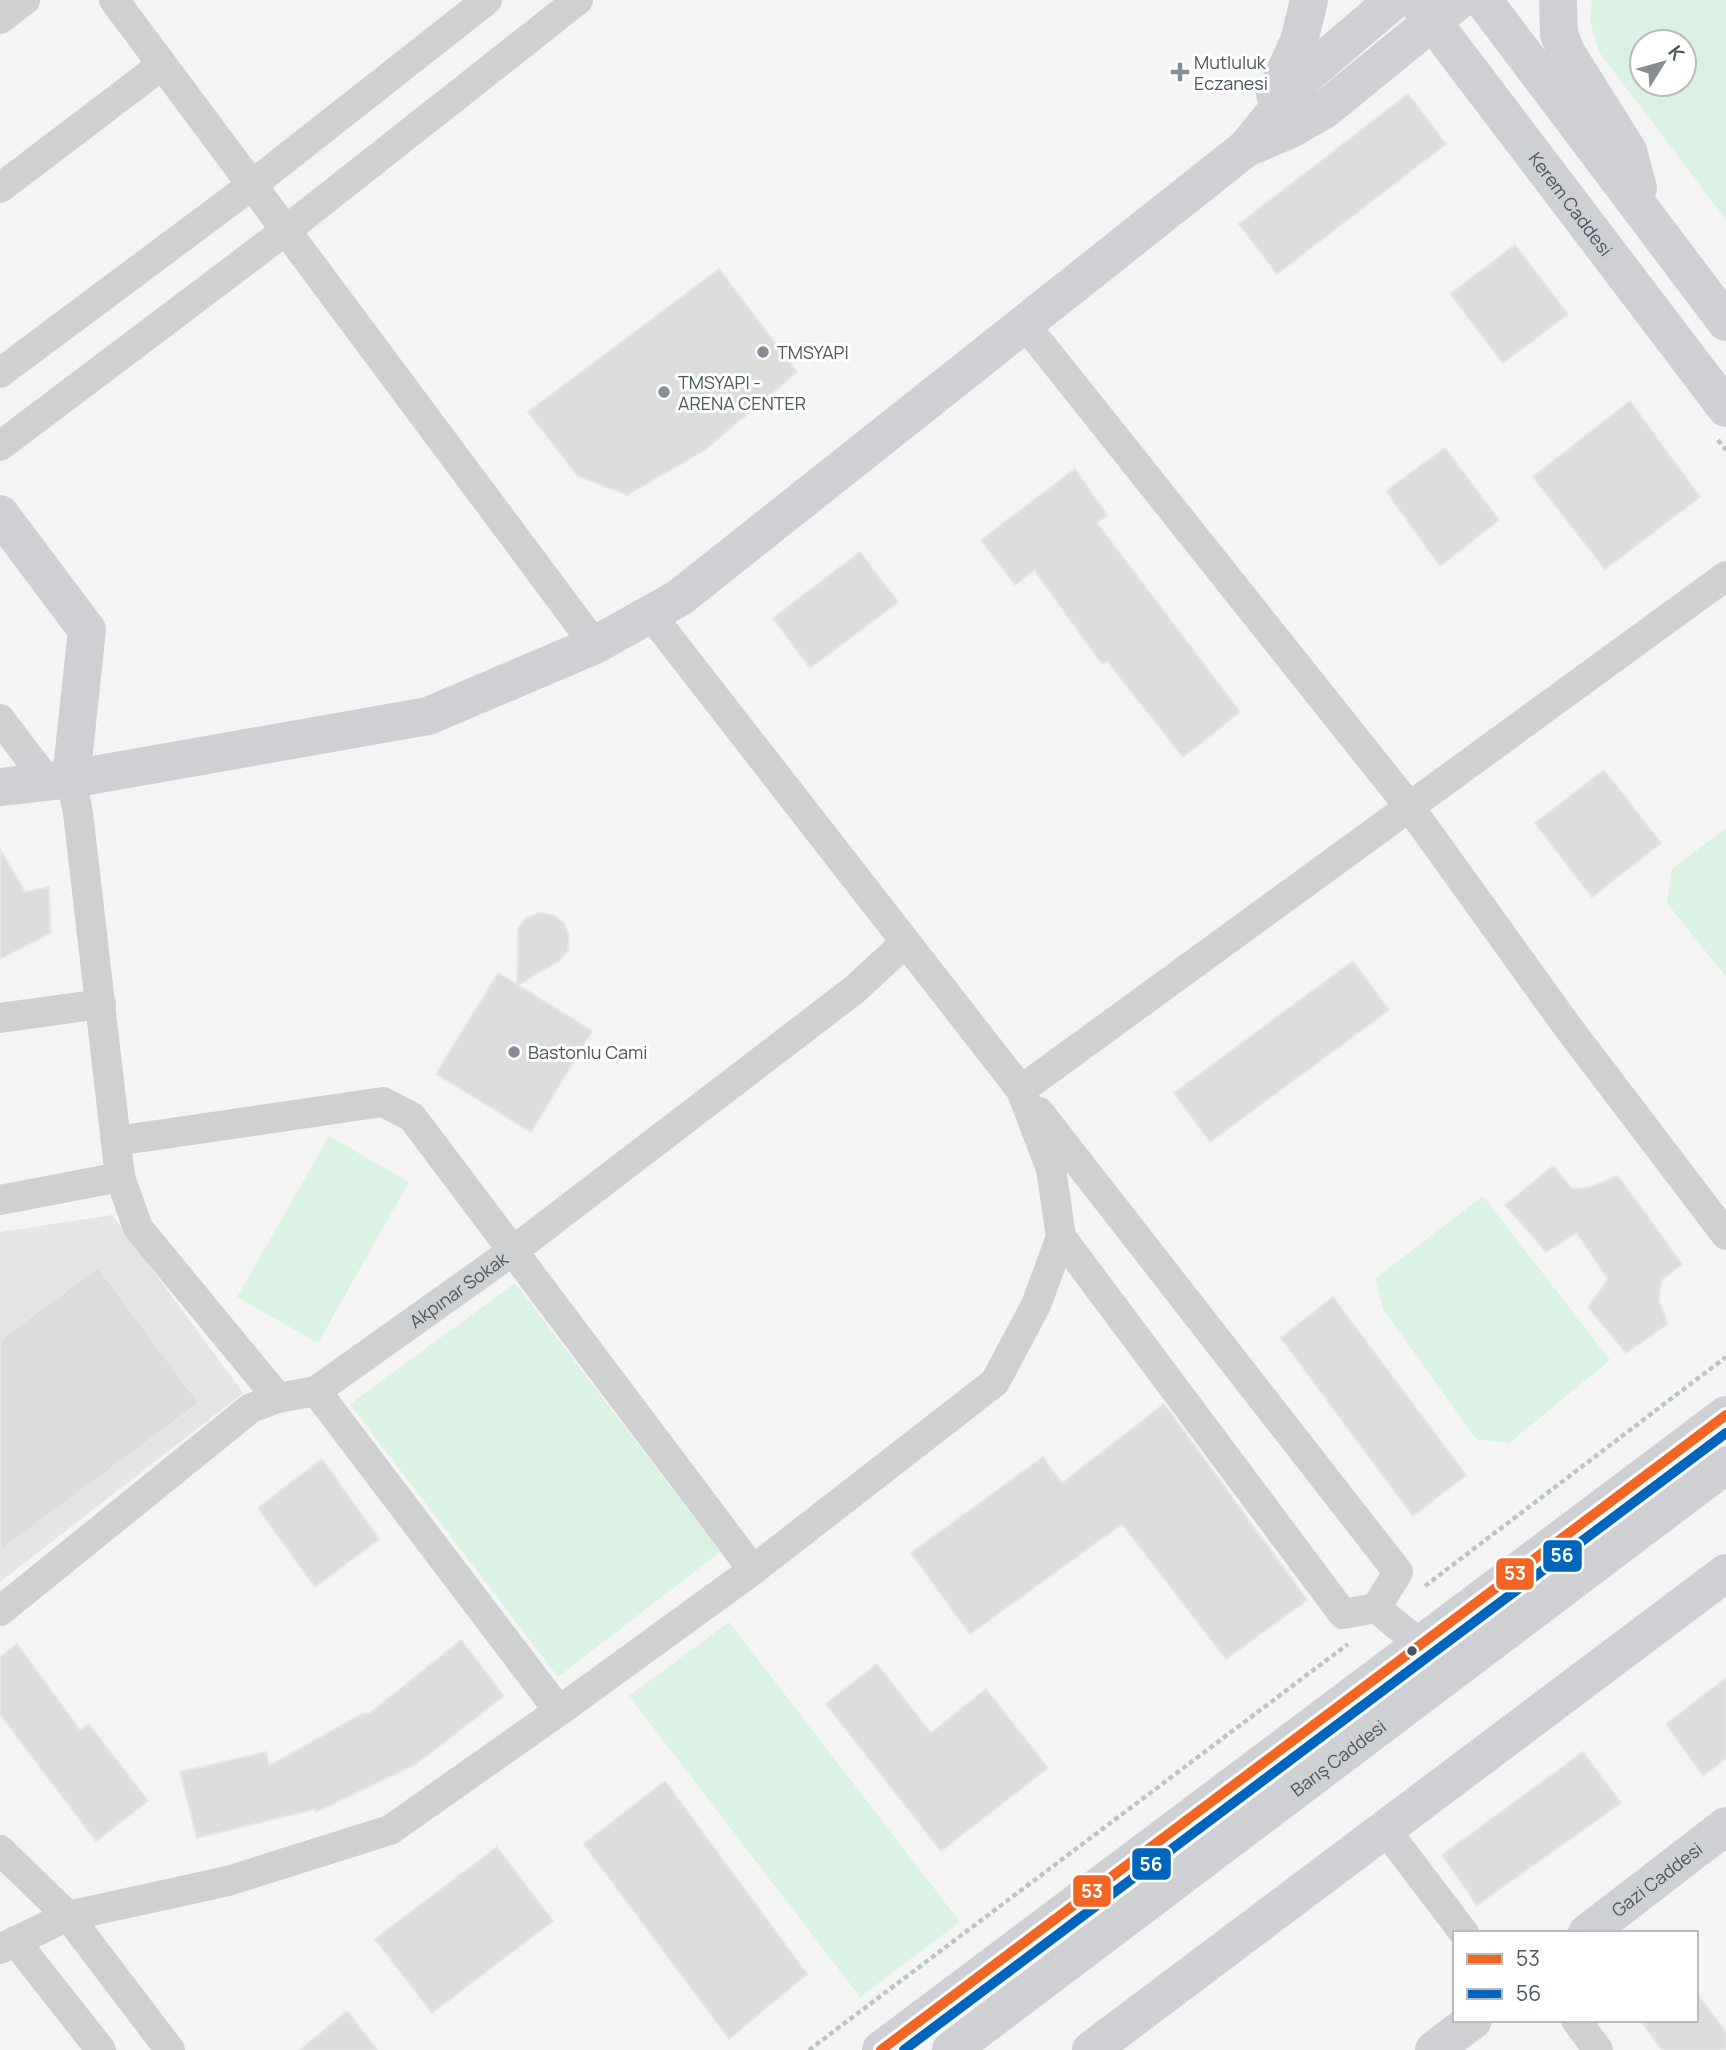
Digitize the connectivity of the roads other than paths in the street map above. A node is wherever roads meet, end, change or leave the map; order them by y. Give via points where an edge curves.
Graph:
1 (25, 0) edge
2 (114, 0) edge
3 (487, 0) edge
4 (578, 0) edge
5 (1309, 0) edge
6 (1394, 0) edge
7 (1483, 0) edge
8 (1558, 0) edge
9 (1436, 7) edge
10 (0, 19) edge
11 (162, 65) junction
12 (1246, 148) junction
13 (252, 185) junction
14 (0, 188) edge
15 (1642, 211) junction
16 (285, 230) junction
17 (1023, 322) junction
18 (1726, 322) edge
19 (0, 373) edge
20 (1726, 408) edge
21 (0, 446) edge
22 (0, 514) edge
23 (1726, 576) edge
24 (651, 615) junction
25 (595, 645) junction
26 (0, 719) edge
27 (59, 780) junction
28 (0, 787) edge
29 (1408, 805) junction
30 (905, 943) junction
31 (101, 1004) junction
32 (0, 1018) edge
33 (1021, 1090) junction
34 (116, 1141) junction
35 (120, 1177) junction
36 (0, 1200) edge
37 (1726, 1235) edge
38 (1061, 1237) junction
39 (514, 1250) junction
40 (316, 1391) junction
41 (278, 1398) junction
42 (1726, 1415) edge
43 (1726, 1465) edge
44 (753, 1570) junction
45 (1722, 1583) edge
46 (0, 1611) edge
47 (1381, 1612) junction
48 (1420, 1644) junction
49 (559, 1711) junction
50 (1726, 1826) edge
51 (1385, 1829) junction
52 (0, 1850) edge
53 (68, 1916) junction
54 (1462, 1931) edge
55 (1590, 1931) edge
56 (8, 1945) edge
57 (1470, 2022) edge
58 (1577, 2022) edge
59 (101, 2050) edge
60 (170, 2050) edge
61 (881, 2050) edge
62 (951, 2050) edge
63 (1091, 2050) edge
64 (1434, 2050) edge
65 (1598, 2050) edge

1 - 10 street
2 - 11 street
3 - 13 street
4 - 16 street
5 - 12 street via 1286,74
6 - 12 street via 1305,76
7 - 15 street
8 - 15 street via 1559,34 1566,52 1628,151
9 - 12 street via 1324,110
9 - 20 street, Kerem Caddesi
11 - 13 street
11 - 14 street
12 - 17 street
13 - 16 street
13 - 19 street
15 - 18 street
16 - 21 street
16 - 25 street
17 - 24 street via 679,598
17 - 29 street
22 - 27 street via 87,630
23 - 29 street
24 - 25 street
24 - 30 street
25 - 27 street via 428,716
26 - 27 street
27 - 28 street
27 - 31 street via 78,813
29 - 33 street
29 - 37 street via 1567,1026
30 - 33 street
30 - 39 street, Akpınar Sokak via 853,990
31 - 32 street
31 - 34 street
33 - 38 street via 1051,1169
33 - 47 street via 1398,1572
34 - 35 street
34 - 39 street via 383,1102 412,1117
35 - 36 street
35 - 41 street via 138,1228
38 - 44 street via 1036,1305 995,1382
38 - 47 street via 1343,1614
39 - 40 street, Akpınar Sokak
39 - 44 street
40 - 41 street, Akpınar Sokak
40 - 49 street
41 - 46 street, Akpınar Sokak via 251,1408
42 - 48 street
43 - 62 street, Barış Caddesi
44 - 49 street
45 - 51 street
47 - 48 street
48 - 61 street
49 - 53 street via 390,1830 228,1881
50 - 55 street, Gazi Caddesi
51 - 54 street
51 - 63 street
52 - 53 street
53 - 56 street
53 - 60 street
56 - 59 street
57 - 64 street
58 - 65 street

